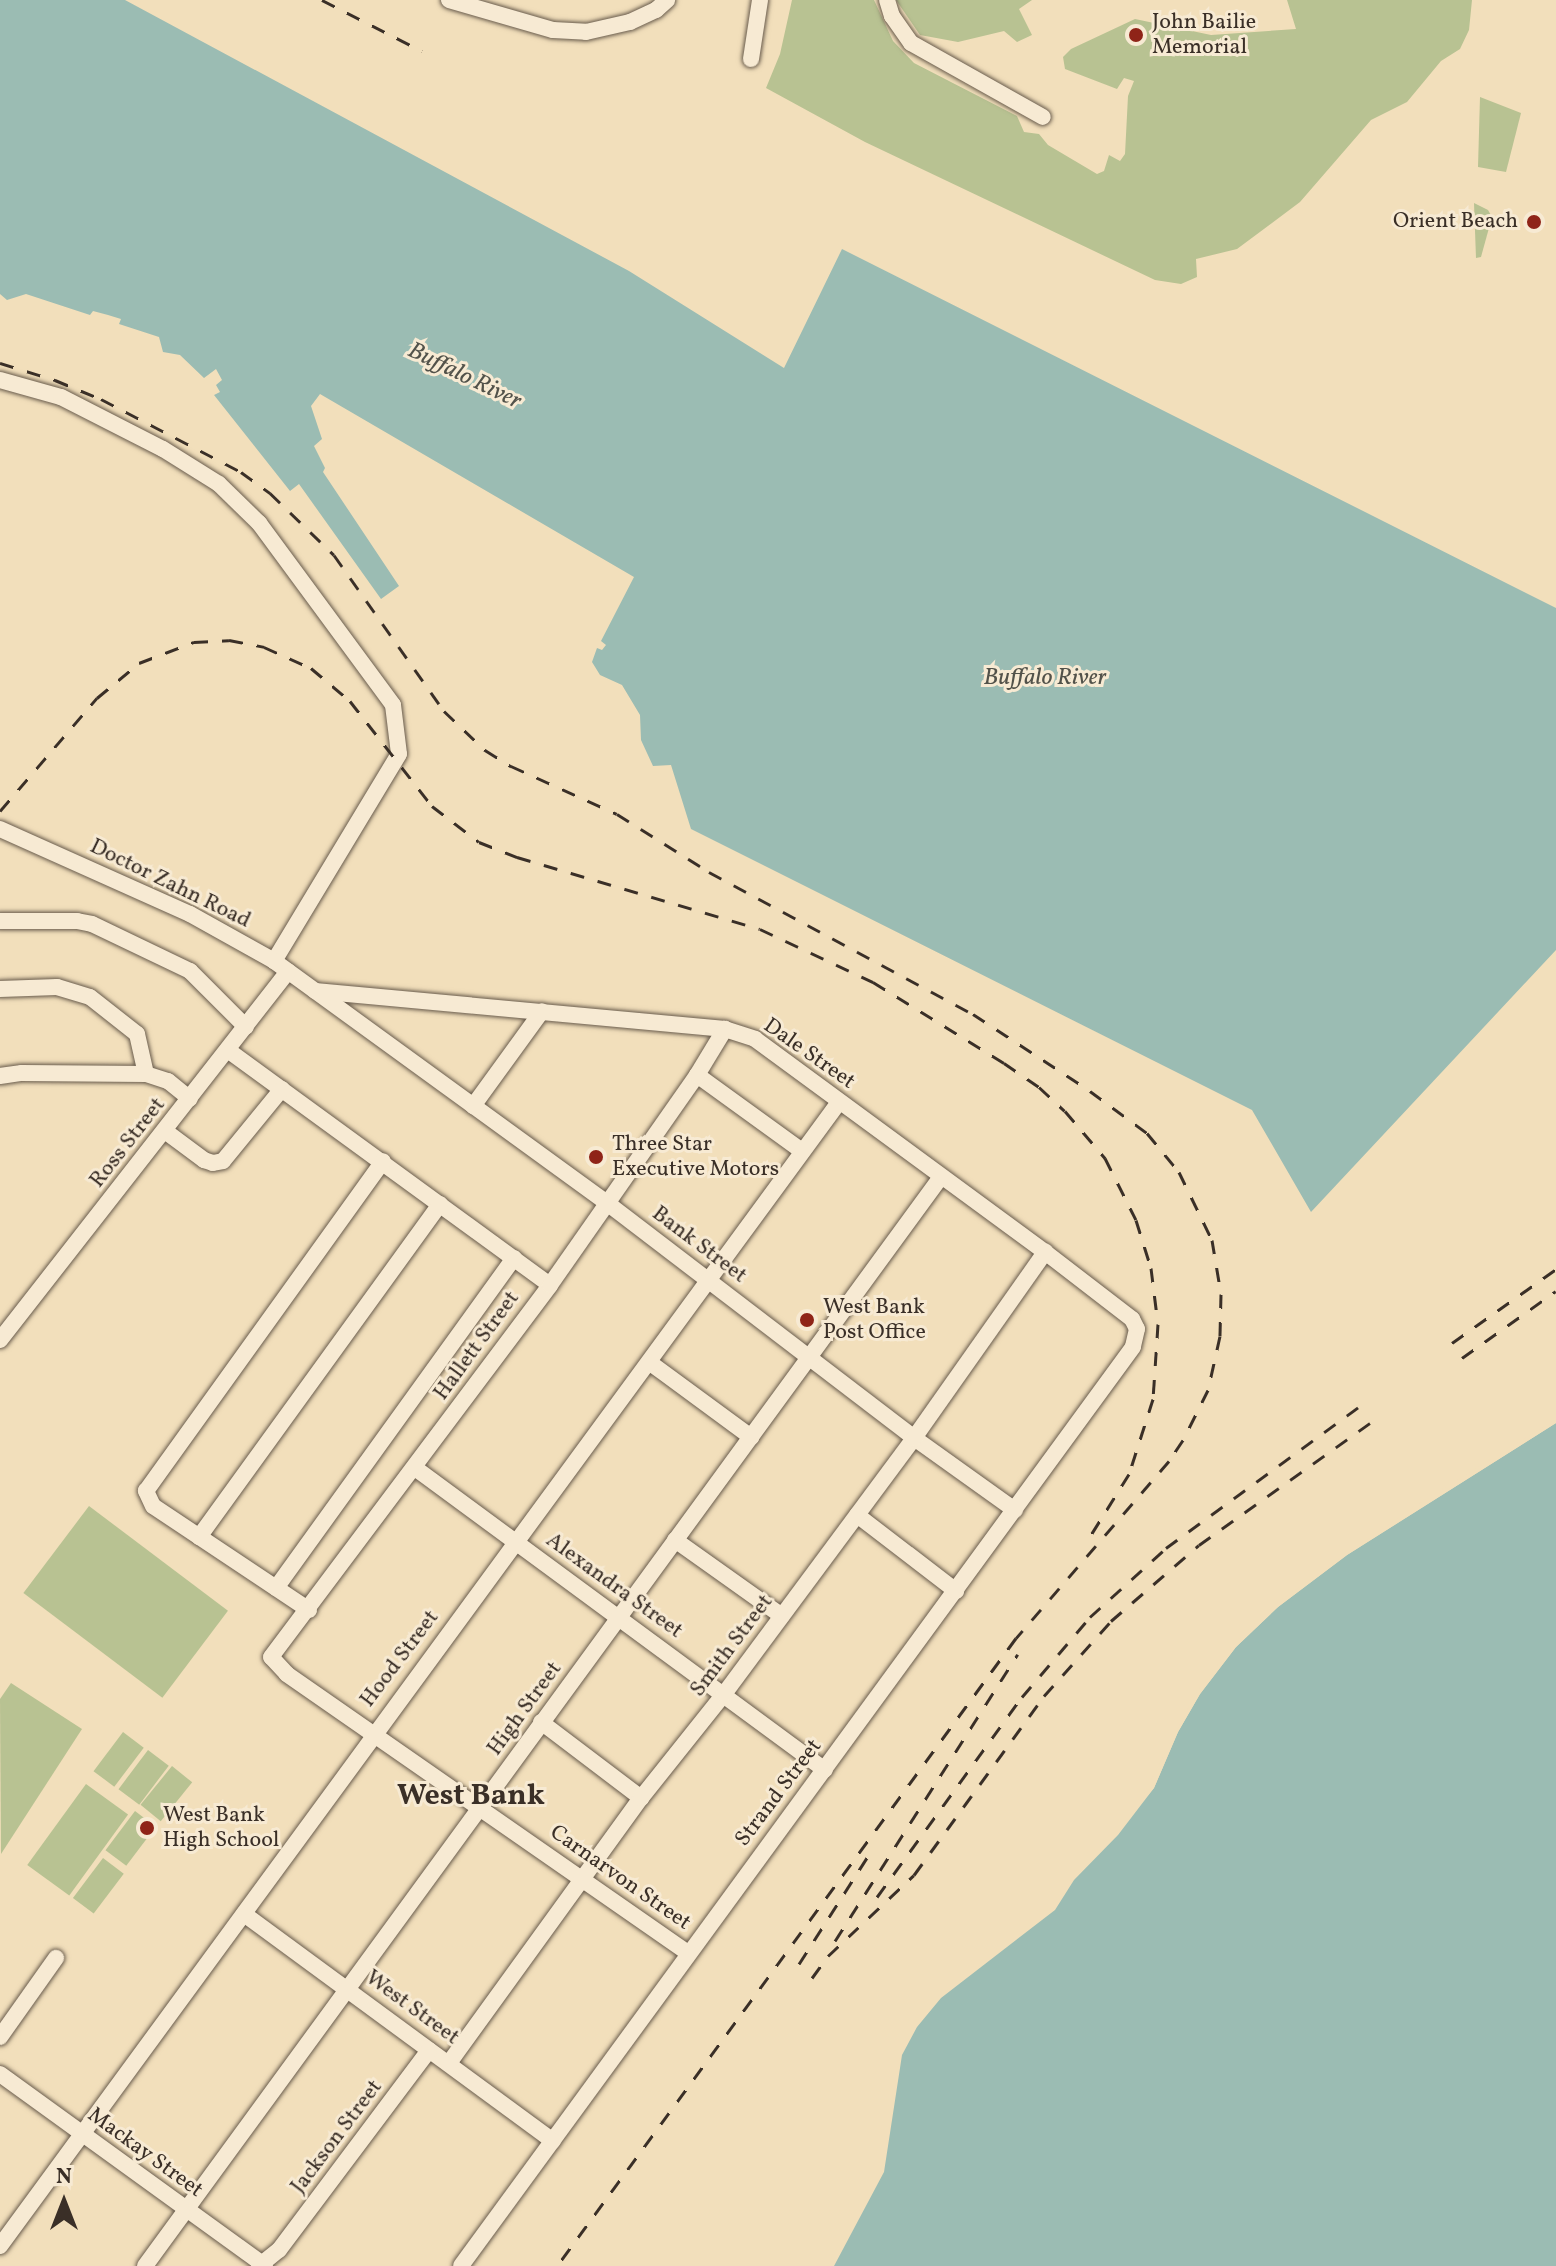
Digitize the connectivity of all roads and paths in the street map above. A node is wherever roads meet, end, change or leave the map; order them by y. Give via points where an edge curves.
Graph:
1 (449, 0) edge
2 (667, 0) edge
3 (760, 0) edge
4 (887, 0) edge
5 (751, 59) dead end
6 (1043, 117) dead end
7 (0, 380) edge
8 (0, 829) edge
9 (0, 921) edge
10 (281, 966) junction
11 (0, 989) edge
12 (315, 991) junction
13 (542, 1011) junction
14 (246, 1027) junction
15 (725, 1029) junction
16 (229, 1051) junction
17 (146, 1074) junction
18 (697, 1075) junction
19 (0, 1076) edge
20 (282, 1089) junction
21 (190, 1099) junction
22 (839, 1102) junction
23 (473, 1106) junction
24 (165, 1131) junction
25 (802, 1151) junction
26 (383, 1161) junction
27 (941, 1177) junction
28 (607, 1203) junction
29 (440, 1204) junction
30 (1045, 1252) junction
31 (514, 1258) junction
32 (707, 1278) junction
33 (550, 1285) junction
34 (0, 1340) edge
35 (1133, 1347) joint
36 (809, 1357) junction
37 (649, 1362) junction
38 (751, 1437) junction
39 (914, 1438) junction
40 (415, 1468) junction
41 (1015, 1510) junction
42 (857, 1515) junction
43 (199, 1537) junction
44 (675, 1540) junction
45 (517, 1542) junction
46 (276, 1588) junction
47 (956, 1591) junction
48 (309, 1610) junction
49 (782, 1616) junction
50 (618, 1617) junction
51 (290, 1677) joint
52 (724, 1694) junction
53 (541, 1722) junction
54 (373, 1732) junction
55 (825, 1770) junction
56 (641, 1798) junction
57 (480, 1809) junction
58 (584, 1880) junction
59 (244, 1914) junction
60 (688, 1953) junction
61 (56, 1958) dead end
62 (348, 1989) junction
63 (0, 2037) edge
64 (429, 2050) junction
65 (449, 2063) junction
66 (0, 2074) edge
67 (80, 2133) junction
68 (553, 2141) junction
69 (186, 2211) junction
70 (0, 2246) edge
71 (268, 2262) edge
72 (145, 2266) edge
73 (461, 2266) edge

1 - 2 street via 553,30 586,32 630,22
3 - 5 street
4 - 6 street via 900,32 911,43
7 - 10 street, Ross Street via 61,397 219,484 259,523 393,705 399,754
8 - 10 street, Doctor Zahn Road via 190,914
9 - 14 street via 92,924 190,971
10 - 12 street, Doctor Zahn Road
10 - 14 street, Ross Street
11 - 17 street via 57,987 90,997 137,1034
12 - 13 street, Dale Street
12 - 23 street, Bank Street
13 - 15 street, Dale Street
13 - 23 street
14 - 16 street, Ross Street
15 - 18 street, Hallett Street
15 - 22 street, Dale Street via 762,1044
16 - 20 street
16 - 21 street, Ross Street
17 - 19 street
17 - 21 street via 168,1081
18 - 25 street
18 - 28 street, Hallett Street
20 - 24 street via 223,1161 204,1160
20 - 26 street
21 - 24 street, Ross Street
22 - 25 street, Hood Street
22 - 27 street, Dale Street
23 - 28 street, Bank Street
24 - 34 street, Ross Street
25 - 32 street, Hood Street
26 - 29 street
26 - 43 street via 146,1489 153,1506
27 - 30 street, Dale Street
27 - 36 street, High Street
28 - 32 street, Bank Street
28 - 33 street, Hallett Street
29 - 31 street
29 - 43 street
30 - 35 street, Dale Street via 1132,1319 1137,1329
30 - 39 street, Smith Street
31 - 33 street
31 - 46 street
32 - 36 street, Bank Street
32 - 37 street, Hood Street
33 - 40 street, Hallett Street
35 - 41 street, Strand Street
36 - 38 street, High Street
36 - 39 street, Bank Street
37 - 38 street
37 - 45 street, Hood Street
38 - 44 street, High Street
39 - 41 street, Bank Street
39 - 42 street, Smith Street
40 - 45 street, Alexandra Street
40 - 48 street, Hallett Street
41 - 47 street, Strand Street
42 - 47 street
42 - 49 street, Smith Street
43 - 46 street
44 - 49 street
44 - 50 street, High Street
45 - 50 street, Alexandra Street
45 - 54 street, Hood Street
46 - 48 street
47 - 55 street, Strand Street
48 - 51 street, Hallett Street via 272,1652 274,1664
49 - 52 street, Smith Street
50 - 52 street, Alexandra Street
50 - 53 street, High Street
51 - 54 street, Carnarvon Street
52 - 55 street, Alexandra Street
52 - 56 street, Smith Street
53 - 56 street
53 - 57 street, High Street
54 - 57 street, Carnarvon Street
54 - 59 street, Hood Street
55 - 60 street, Strand Street
56 - 58 street, Smith Street
57 - 58 street, Carnarvon Street
57 - 62 street, High Street
58 - 60 street, Carnarvon Street
58 - 65 street, Smith Street
59 - 62 street, West Street
59 - 67 street, Hood Street
60 - 68 street, Strand Street
61 - 63 street
62 - 64 street, West Street
62 - 69 street, High Street
64 - 65 street, West Street
64 - 71 street, Jackson Street
65 - 68 street, West Street
66 - 67 street, Mackay Street
67 - 69 street, Mackay Street
67 - 70 street, Hood Street
68 - 73 street, Strand Street
69 - 71 street, Mackay Street
69 - 72 street, High Street

